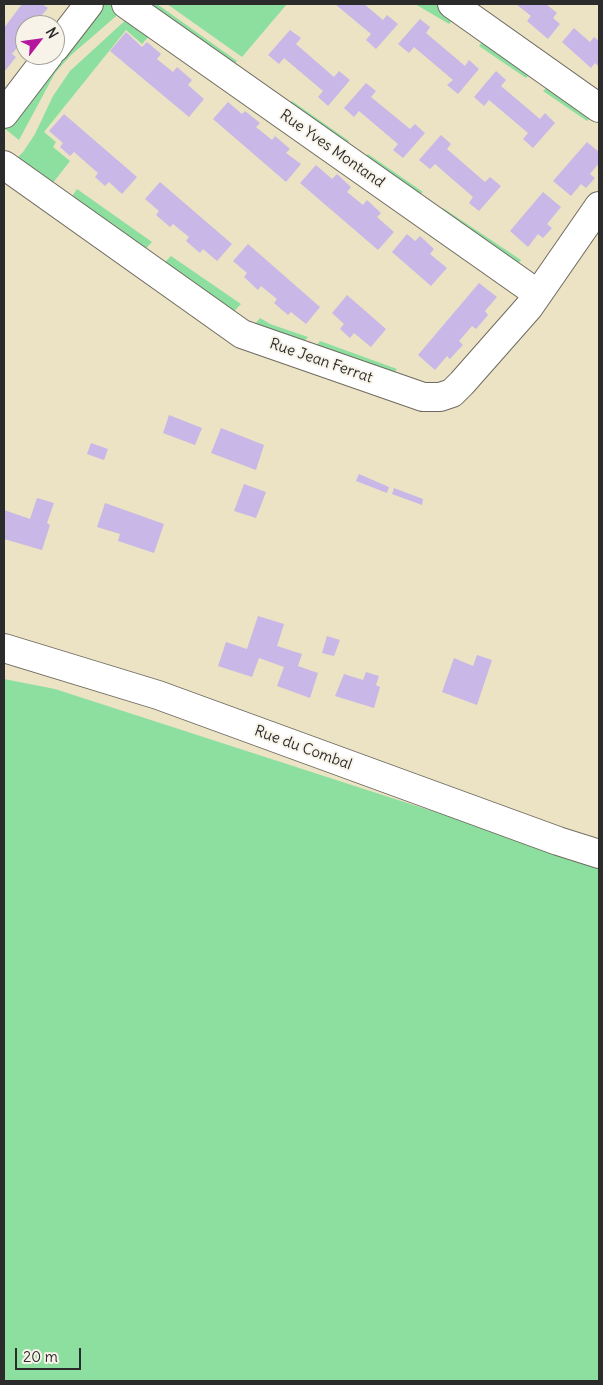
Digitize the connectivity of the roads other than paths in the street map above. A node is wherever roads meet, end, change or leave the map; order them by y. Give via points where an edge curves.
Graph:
1 (89, 4) edge
2 (126, 4) edge
3 (452, 4) edge
4 (65, 35) edge
5 (41, 65) edge
6 (599, 108) edge
7 (4, 114) edge
8 (4, 165) edge
9 (599, 206) edge
10 (538, 294) junction
11 (4, 648) edge
12 (599, 854) edge

1 - 4 street
2 - 10 street, Rue Yves Montand
3 - 6 street
5 - 7 street
8 - 10 street, Rue Jean Ferrat via 242,334 423,397 452,393
9 - 10 street, Rue Jean Ferrat
11 - 12 street, Rue du Combal via 158,695

